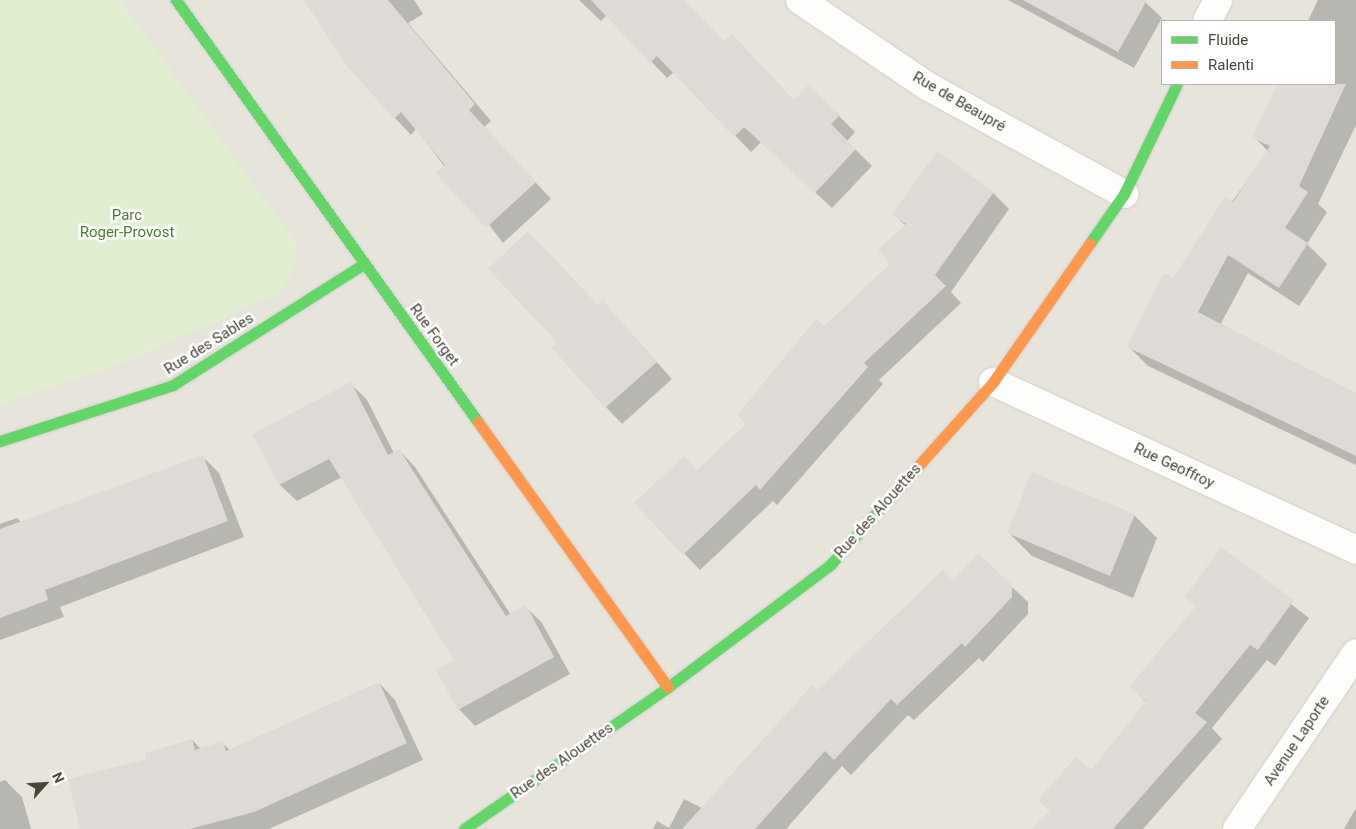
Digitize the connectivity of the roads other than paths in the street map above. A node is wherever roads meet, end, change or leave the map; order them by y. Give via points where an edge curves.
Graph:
1 (176, 0) edge
2 (800, 0) edge
3 (1218, 0) edge
4 (1208, 20) edge
5 (1177, 85) edge
6 (1124, 194) junction
7 (365, 263) junction
8 (993, 382) junction
9 (0, 442) edge
10 (1356, 550) edge
11 (1356, 653) edge
12 (668, 688) junction
13 (464, 829) edge
14 (1238, 829) edge

1 - 7 street, Rue Forget
2 - 6 street, Rue de Beaupré via 927,86
3 - 4 street
5 - 6 street, Rue des Alouettes
6 - 8 street, Rue des Alouettes
7 - 9 street, Rue des Sables via 173,385
7 - 12 street, Rue Forget
8 - 10 street, Rue Geoffroy
8 - 12 street, Rue des Alouettes via 830,564
11 - 14 street, Avenue Laporte
12 - 13 street, Rue des Alouettes

